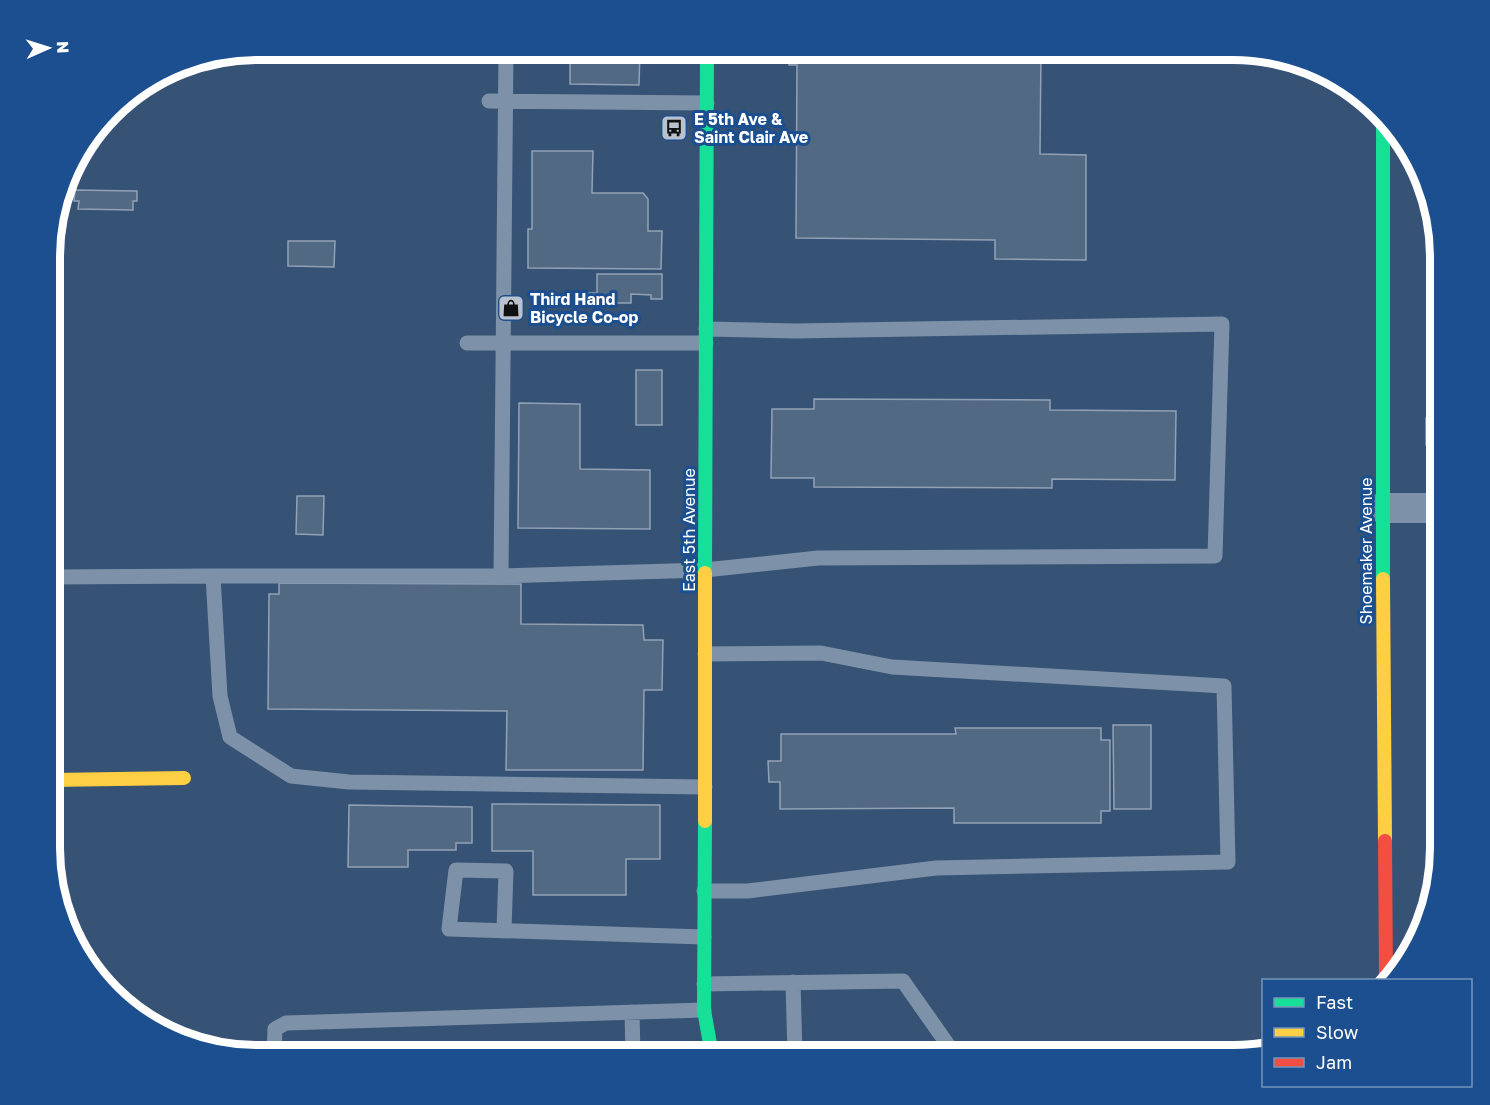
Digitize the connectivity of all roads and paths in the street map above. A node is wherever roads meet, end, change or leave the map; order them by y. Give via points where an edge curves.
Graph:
1 (506, 60) edge
2 (707, 60) edge
3 (489, 101) dead end
4 (506, 101) junction
5 (707, 103) junction
6 (1383, 130) edge
7 (706, 336) junction
8 (503, 342) junction
9 (467, 343) dead end
10 (1382, 508) junction
11 (1430, 508) edge
12 (705, 570) junction
13 (213, 576) junction
14 (501, 576) junction
15 (60, 577) edge
16 (705, 654) junction
17 (184, 778) dead end
18 (60, 780) edge
19 (705, 787) junction
20 (704, 891) junction
21 (504, 930) junction
22 (704, 937) junction
23 (1386, 972) edge
24 (793, 982) junction
25 (704, 984) junction
26 (704, 1010) junction
27 (632, 1012) junction
28 (694, 1044) dead end
29 (274, 1045) edge
30 (633, 1045) edge
31 (710, 1045) edge
32 (795, 1045) edge
33 (948, 1045) edge

1 - 4 lane
2 - 5 main road, East 5th Avenue
3 - 4 lane
4 - 5 lane
4 - 8 lane
5 - 7 main road, East 5th Avenue
6 - 10 main road, Shoemaker Avenue
7 - 8 lane
7 - 12 main road, East 5th Avenue
7 - 12 lane via 1222,324 1215,556 818,558
8 - 9 lane
8 - 14 lane
10 - 11 street
10 - 23 main road, Shoemaker Avenue
12 - 14 lane
12 - 16 main road, East 5th Avenue
13 - 14 lane
13 - 15 lane
13 - 19 lane via 220,696 230,737 291,776 349,782
16 - 19 main road, East 5th Avenue
16 - 20 lane via 821,653 892,667 1224,686 1228,862 936,868 748,891
17 - 18 main road
19 - 20 main road, East 5th Avenue
20 - 22 main road, East 5th Avenue
21 - 21 lane via 449,929 456,870 506,871
21 - 22 lane
22 - 25 main road, East 5th Avenue
24 - 25 lane
24 - 32 lane
24 - 33 lane via 903,981
25 - 26 main road, East 5th Avenue
26 - 27 lane
26 - 28 main road, East 5th Avenue
26 - 31 main road, East 5th Avenue
27 - 29 lane via 285,1023 275,1029
27 - 30 lane

